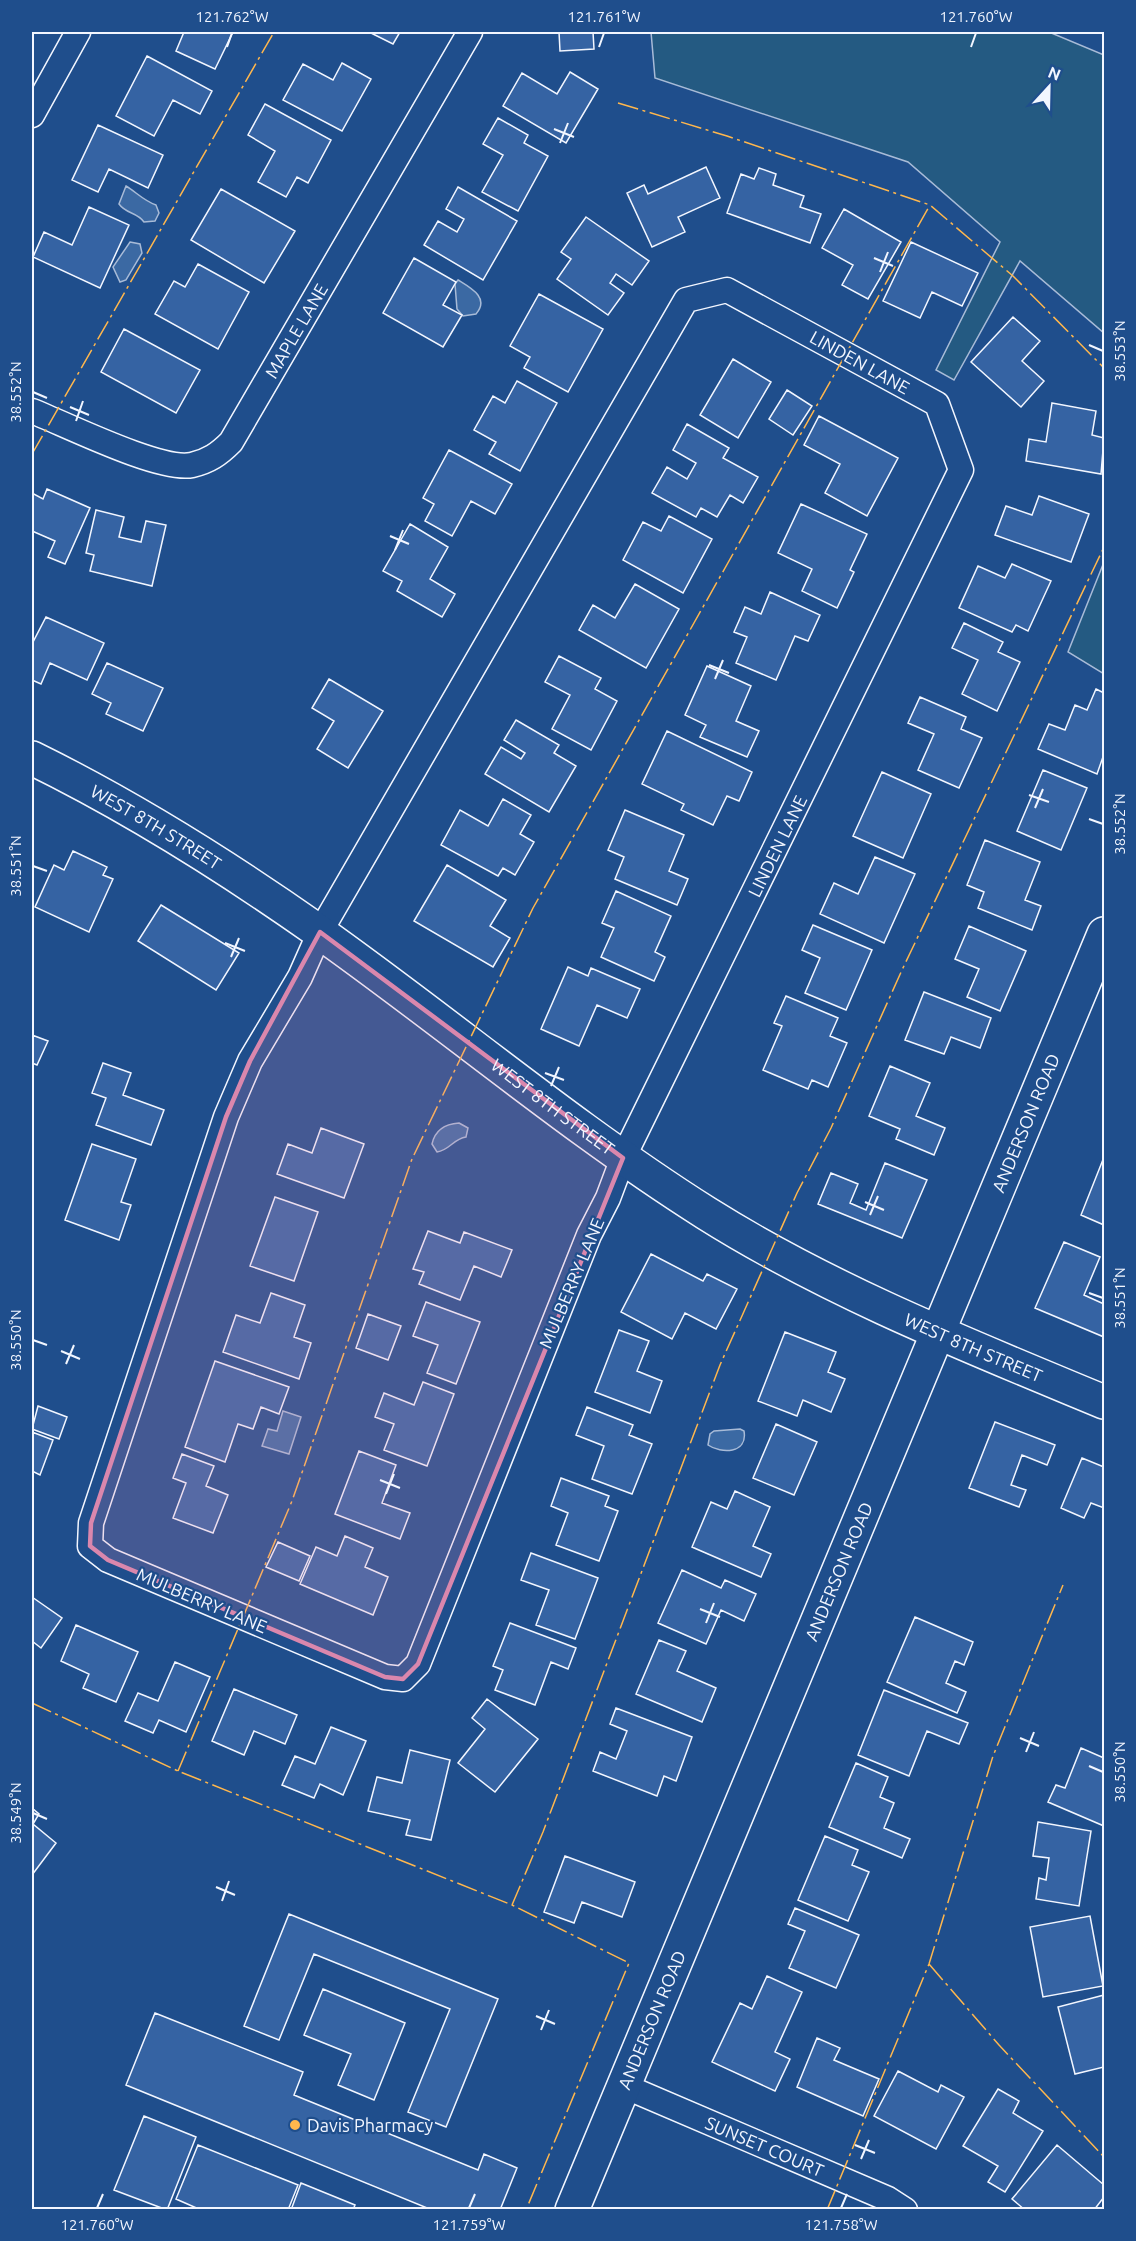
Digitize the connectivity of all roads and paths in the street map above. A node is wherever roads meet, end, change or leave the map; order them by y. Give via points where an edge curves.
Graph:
1 (78, 32) edge
2 (470, 32) edge
3 (32, 115) edge
4 (32, 411) edge
5 (32, 761) edge
6 (320, 932) junction
7 (1104, 934) edge
8 (623, 1158) junction
9 (938, 1334) junction
10 (1104, 1402) edge
11 (624, 2086) junction
12 (572, 2210) edge
13 (905, 2210) edge

1 - 3 street
2 - 4 street, MAPLE LANE via 231,442 216,457 190,466 159,462
5 - 6 main road, WEST 8TH STREET via 125,807
6 - 8 main road, WEST 8TH STREET
6 - 8 street, MULBERRY LANE via 300,977 250,1061 226,1118 91,1523 90,1546 108,1560 385,1677 403,1679 418,1664
6 - 8 street, LINDEN LANE via 686,300 728,290 937,404 961,471
7 - 9 main road, ANDERSON ROAD
8 - 9 main road, WEST 8TH STREET via 757,1242
9 - 10 main road, WEST 8TH STREET
9 - 11 main road, ANDERSON ROAD
11 - 12 main road, ANDERSON ROAD
11 - 13 street, SUNSET COURT via 888,2199

